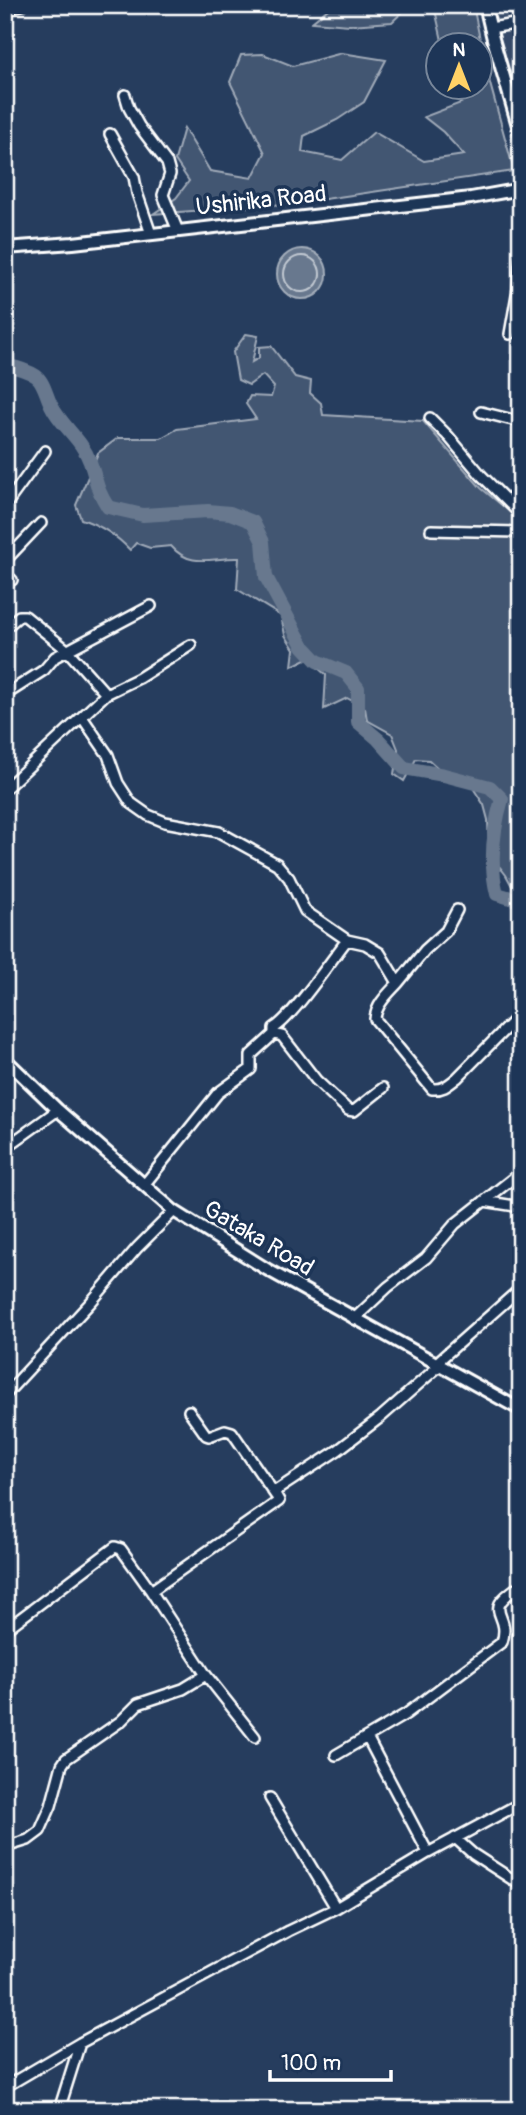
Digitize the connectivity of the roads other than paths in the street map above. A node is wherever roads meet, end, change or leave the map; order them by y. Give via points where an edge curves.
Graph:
1 (22, 5) edge
2 (485, 5) edge
3 (5, 9) edge
4 (521, 23) edge
5 (490, 28) junction
6 (125, 95) dead end
7 (110, 134) dead end
8 (521, 136) edge
9 (521, 189) edge
10 (178, 231) junction
11 (151, 234) junction
12 (5, 248) edge
13 (521, 253) edge
14 (510, 334) dead end
15 (481, 412) dead end
16 (430, 418) dead end
17 (521, 422) edge
18 (45, 451) dead end
19 (5, 506) edge
20 (521, 515) edge
21 (41, 523) dead end
22 (431, 530) dead end
23 (521, 532) edge
24 (5, 561) edge
25 (151, 606) dead end
26 (5, 628) edge
27 (191, 645) dead end
28 (67, 650) junction
29 (106, 694) junction
30 (5, 695) edge
31 (82, 717) junction
32 (5, 789) edge
33 (457, 909) dead end
34 (346, 940) junction
35 (398, 983) junction
36 (521, 1013) edge
37 (274, 1034) junction
38 (5, 1059) edge
39 (383, 1088) dead end
40 (58, 1110) junction
41 (5, 1148) edge
42 (521, 1172) edge
43 (144, 1185) junction
44 (484, 1201) junction
45 (521, 1207) edge
46 (174, 1211) junction
47 (521, 1288) edge
48 (354, 1319) junction
49 (437, 1365) junction
50 (5, 1395) edge
51 (521, 1409) edge
52 (189, 1411) dead end
53 (279, 1502) junction
54 (521, 1585) edge
55 (151, 1591) junction
56 (5, 1630) edge
57 (206, 1675) junction
58 (255, 1737) dead end
59 (367, 1737) junction
60 (336, 1755) dead end
61 (270, 1798) dead end
62 (521, 1803) edge
63 (455, 1838) junction
64 (5, 1847) edge
65 (428, 1853) junction
66 (521, 1885) edge
67 (336, 1908) junction
68 (80, 2043) junction
69 (5, 2087) edge
70 (59, 2110) edge

1 - 3 street
2 - 5 street
4 - 5 street
5 - 8 street
6 - 10 street via 139,126 167,163 170,174 163,195
7 - 11 street via 134,177
9 - 10 street, Ushirika Road
10 - 11 street, Ushirika Road
11 - 12 street, Ushirika Road
13 - 14 street
15 - 17 street
16 - 20 street
18 - 19 street
21 - 24 street
22 - 23 street
25 - 28 street
26 - 28 street via 25,616
27 - 29 street
28 - 29 street
28 - 30 street
29 - 31 street
31 - 32 street
31 - 34 street via 108,755 131,803 165,822 219,832 277,864 305,911
33 - 35 street via 446,930
34 - 35 street via 380,953
34 - 37 street via 274,1028
35 - 36 street via 375,1019 432,1089 446,1087
37 - 39 street via 282,1036 316,1080 350,1111
37 - 43 street via 251,1055 251,1069 218,1093
38 - 40 street, Gataka Road
40 - 41 street
40 - 43 street, Gataka Road
42 - 44 street
43 - 46 street, Gataka Road
44 - 45 street
44 - 48 street
46 - 48 street, Gataka Road
46 - 50 street
47 - 49 street
48 - 49 street, Gataka Road
49 - 51 street, Gataka Road
49 - 53 street via 370,1426 274,1492
52 - 53 street via 209,1436 232,1432
53 - 55 street
54 - 59 street via 499,1604 505,1630 502,1642 406,1714
55 - 56 street via 115,1547
55 - 57 street
57 - 58 street
57 - 64 street via 183,1689 138,1704 66,1759 40,1831
59 - 60 street
59 - 65 street
61 - 67 street
62 - 63 street
63 - 65 street
63 - 66 street
65 - 67 street
67 - 68 street
68 - 69 street
68 - 70 street

